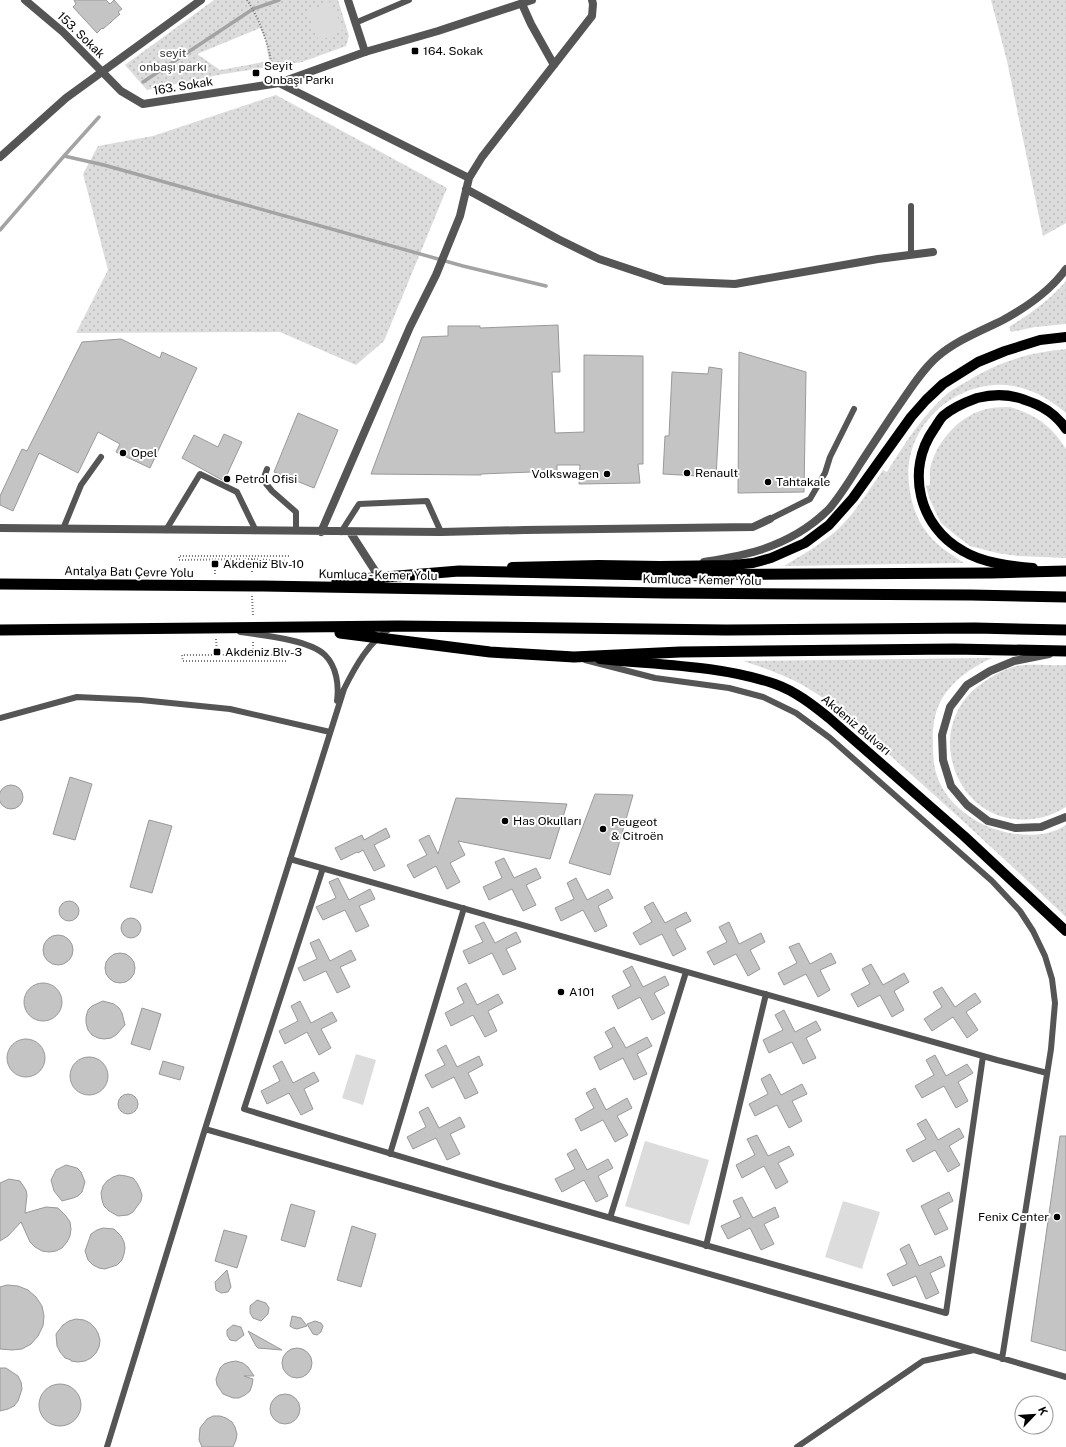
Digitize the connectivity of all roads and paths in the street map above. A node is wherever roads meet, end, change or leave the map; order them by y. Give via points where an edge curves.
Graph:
1 (25, 0) edge
2 (201, 0) edge
3 (247, 0) edge
4 (348, 0) edge
5 (409, 0) edge
6 (532, 0) edge
7 (592, 0) edge
8 (521, 2) edge
9 (355, 22) junction
10 (365, 52) junction
11 (554, 65) junction
12 (273, 70) dead end
13 (102, 72) junction
14 (279, 83) junction
15 (0, 157) edge
16 (469, 178) junction
17 (466, 189) junction
18 (911, 206) dead end
19 (933, 252) dead end
20 (911, 254) junction
21 (1066, 269) edge
22 (1066, 337) edge
23 (854, 409) dead end
24 (1066, 428) edge
25 (101, 457) dead end
26 (267, 469) dead end
27 (770, 519) joint
28 (0, 528) edge
29 (63, 529) junction
30 (166, 530) junction
31 (256, 531) junction
32 (296, 531) junction
33 (321, 532) junction
34 (345, 532) junction
35 (441, 532) junction
36 (288, 556) dead end
37 (252, 559) junction
38 (288, 561) dead end
39 (687, 566) junction
40 (459, 571) junction
41 (1061, 571) edge
42 (252, 575) dead end
43 (379, 577) junction
44 (0, 584) edge
45 (283, 586) junction
46 (252, 591) dead end
47 (1066, 597) edge
48 (253, 623) dead end
49 (394, 626) junction
50 (300, 627) junction
51 (221, 628) junction
52 (0, 630) edge
53 (1066, 630) edge
54 (379, 638) junction
55 (253, 639) dead end
56 (1063, 651) edge
57 (253, 655) junction
58 (288, 655) dead end
59 (574, 657) junction
60 (286, 661) dead end
61 (334, 717) junction
62 (0, 718) edge
63 (330, 732) junction
64 (1066, 817) edge
65 (290, 859) junction
66 (323, 868) junction
67 (464, 908) junction
68 (1066, 931) edge
69 (686, 972) junction
70 (766, 994) junction
71 (983, 1056) junction
72 (1047, 1073) junction
73 (205, 1129) junction
74 (390, 1154) junction
75 (610, 1218) junction
76 (706, 1246) junction
77 (974, 1350) junction
78 (1002, 1359) junction
79 (1066, 1376) edge
80 (107, 1447) edge
81 (798, 1447) edge

1 - 13 street, 153. Sokak via 63,32
2 - 13 street
3 - 12 path via 267,41
4 - 9 street
5 - 9 lane
6 - 8 street
7 - 11 street via 592,16
8 - 10 street via 438,31
8 - 11 street
9 - 10 street
10 - 14 street
11 - 16 street
13 - 14 street, 163. Sokak via 121,91 143,104
13 - 15 street via 66,98
14 - 16 street
16 - 17 street
17 - 20 street via 558,240 599,259 665,281 735,284
17 - 33 street via 460,216 436,275 410,327
18 - 20 lane
19 - 20 street
21 - 39 street via 1034,301 1004,320 968,336 930,363 841,493 828,509 802,531 760,550
22 - 39 main road via 1040,340 1005,351 978,362 943,384 911,417 853,498 829,525 805,543 753,563
23 - 27 lane via 830,457 825,473 810,499
24 - 41 main road via 1061,421 1039,405 1016,396 989,395 965,402 943,416 927,439 919,464 919,491 929,518 946,539 962,551 978,558 1009,566
25 - 29 lane via 81,485
26 - 32 lane via 263,480 296,512
27 - 35 street via 753,527
28 - 29 street
29 - 30 street
30 - 31 street
30 - 31 lane via 200,474 237,492
31 - 32 street
32 - 33 street
33 - 34 street
34 - 35 street
34 - 35 lane via 359,504 427,500
34 - 43 street
36 - 37 path via 179,556 179,560
37 - 38 path
37 - 42 path
39 - 40 main road via 546,566
40 - 41 highway, Kumluca - Kemer Yolu via 651,575
40 - 43 highway, Kumluca - Kemer Yolu
43 - 45 highway, Kumluca - Kemer Yolu
44 - 45 highway, Antalya Batı Çevre Yolu
45 - 47 highway, Kumluca - Kemer Yolu
46 - 48 path
49 - 50 highway
49 - 53 highway via 726,630
49 - 54 lane
50 - 51 highway
50 - 54 highway
51 - 52 highway
51 - 61 lane via 309,645 325,655 335,672 338,691
54 - 59 highway via 490,652
54 - 61 lane via 352,673
55 - 57 path
56 - 59 highway via 954,649 687,652
56 - 64 street via 1014,661 990,671 967,685 950,707 942,735 943,760 951,786 967,805 988,821 1015,828 1041,827
57 - 58 path
57 - 60 path via 182,655 183,661
59 - 68 main road, Akdeniz Bulvarı via 706,668 776,684 806,700 964,836
59 - 72 lane via 655,678 730,688 762,697 796,713 830,738 992,881 1020,911 1045,956 1052,979 1055,1003
61 - 63 lane
62 - 63 lane via 77,697 141,700 230,709
63 - 65 lane
65 - 66 lane
65 - 73 lane
66 - 67 lane
66 - 74 lane via 244,1109
67 - 69 lane
67 - 74 lane
69 - 70 lane
69 - 75 lane
70 - 71 lane
70 - 76 lane
71 - 72 lane
71 - 76 lane via 946,1313
72 - 78 lane
73 - 77 lane
73 - 80 lane
74 - 75 lane
75 - 76 lane
77 - 78 lane
77 - 81 lane via 923,1361
78 - 79 lane

